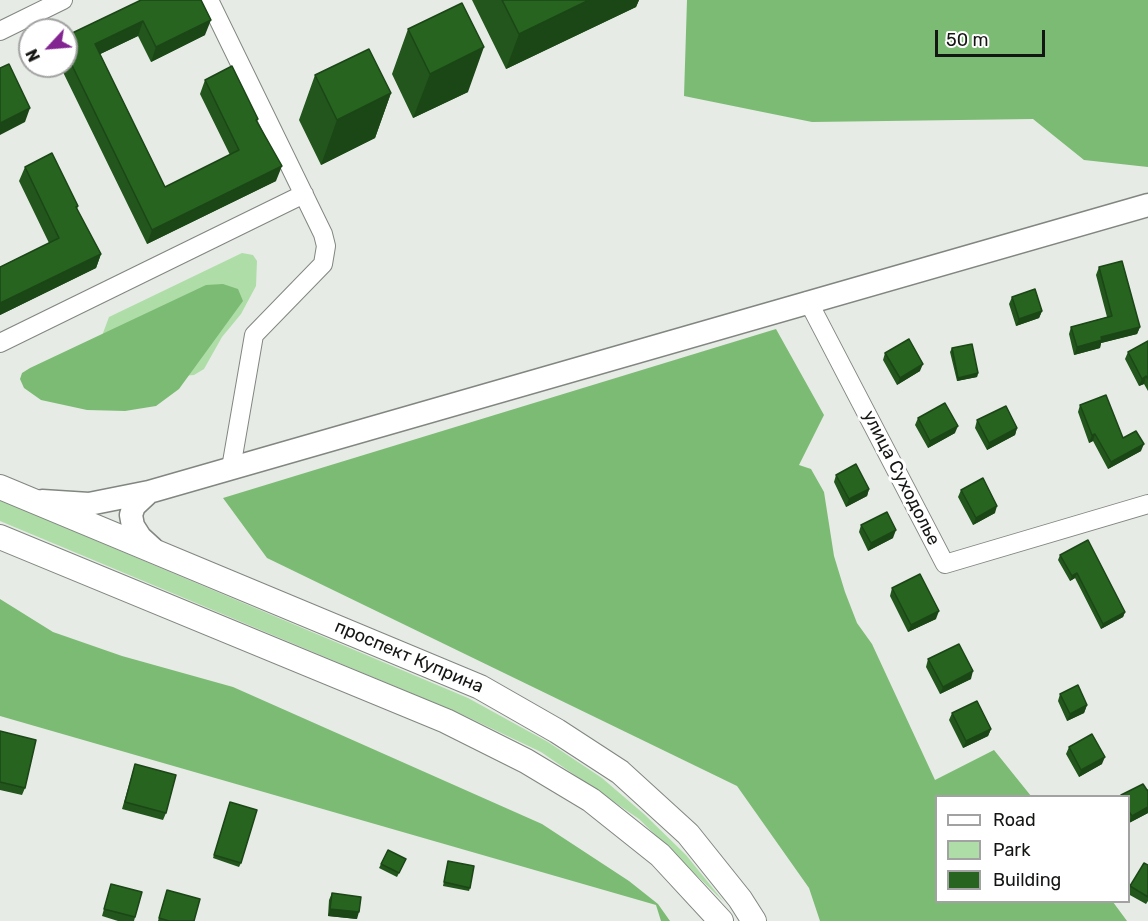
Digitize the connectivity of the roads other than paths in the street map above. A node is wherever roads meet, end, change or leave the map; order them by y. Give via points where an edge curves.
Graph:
1 (63, 0) edge
2 (209, 0) edge
3 (0, 31) edge
4 (304, 194) junction
5 (1148, 205) edge
6 (808, 301) junction
7 (0, 343) edge
8 (231, 468) junction
9 (0, 487) edge
10 (148, 492) junction
11 (25, 498) junction
12 (1148, 504) edge
13 (0, 537) edge
14 (152, 548) junction
15 (721, 921) edge
16 (754, 921) edge

1 - 3 street
2 - 4 street
4 - 7 street
4 - 8 street via 323,234 326,257 254,334
5 - 6 street
6 - 8 street
6 - 12 street, улица Суходолье via 945,564
8 - 10 street
9 - 11 main road, проспект Куприна
10 - 11 street via 90,504
10 - 14 street via 134,506 131,516 140,537
11 - 14 main road, проспект Куприна
13 - 15 main road via 446,721 526,761 591,800 660,855
14 - 16 main road, проспект Куприна via 480,687 557,731 620,772 688,834

